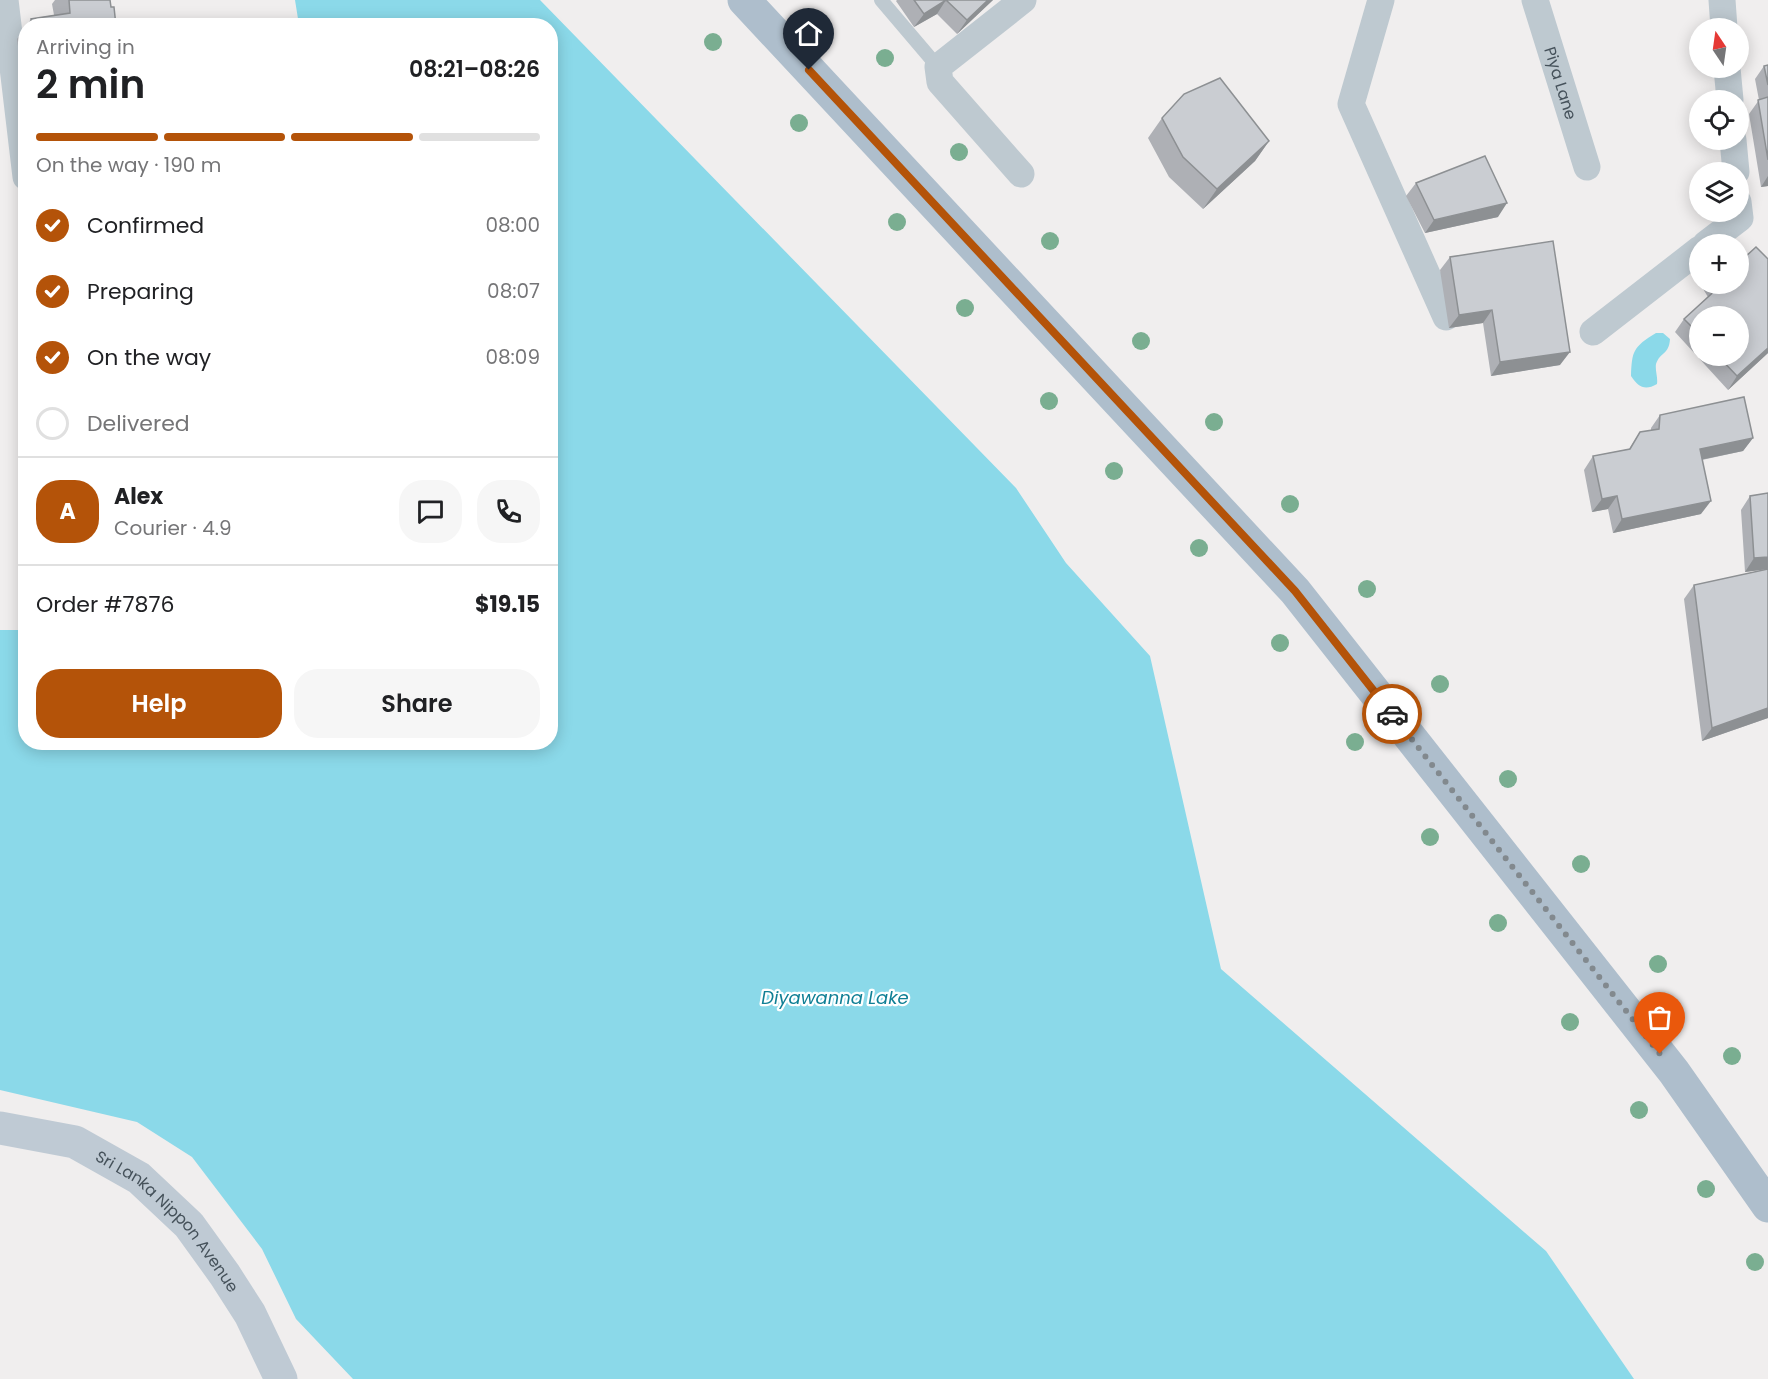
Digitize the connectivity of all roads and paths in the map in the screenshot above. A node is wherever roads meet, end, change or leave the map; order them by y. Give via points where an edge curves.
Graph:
1 (5, 0) edge
2 (744, 0) edge
3 (881, 0) edge
4 (1023, 0) edge
5 (1382, 0) edge
6 (1535, 0) edge
7 (1722, 0) edge
8 (1723, 18) edge
9 (938, 67) junction
10 (18, 110) edge
11 (1587, 167) dead end
12 (1021, 174) dead end
13 (1735, 222) edge
14 (1719, 234) edge
15 (1689, 258) edge
16 (1446, 317) dead end
17 (1593, 332) dead end
18 (0, 1128) edge
19 (1768, 1206) edge
20 (281, 1379) edge

1 - 10 street
2 - 19 main road via 1295,591 1674,1072
3 - 9 lane
4 - 9 street
5 - 16 street via 1351,104
6 - 11 street, Piya Lane
7 - 8 street
9 - 12 street via 940,82
13 - 14 street
15 - 17 street
18 - 20 street, Sri Lanka Nippon Avenue via 75,1142 139,1178 189,1226 225,1275 250,1314

